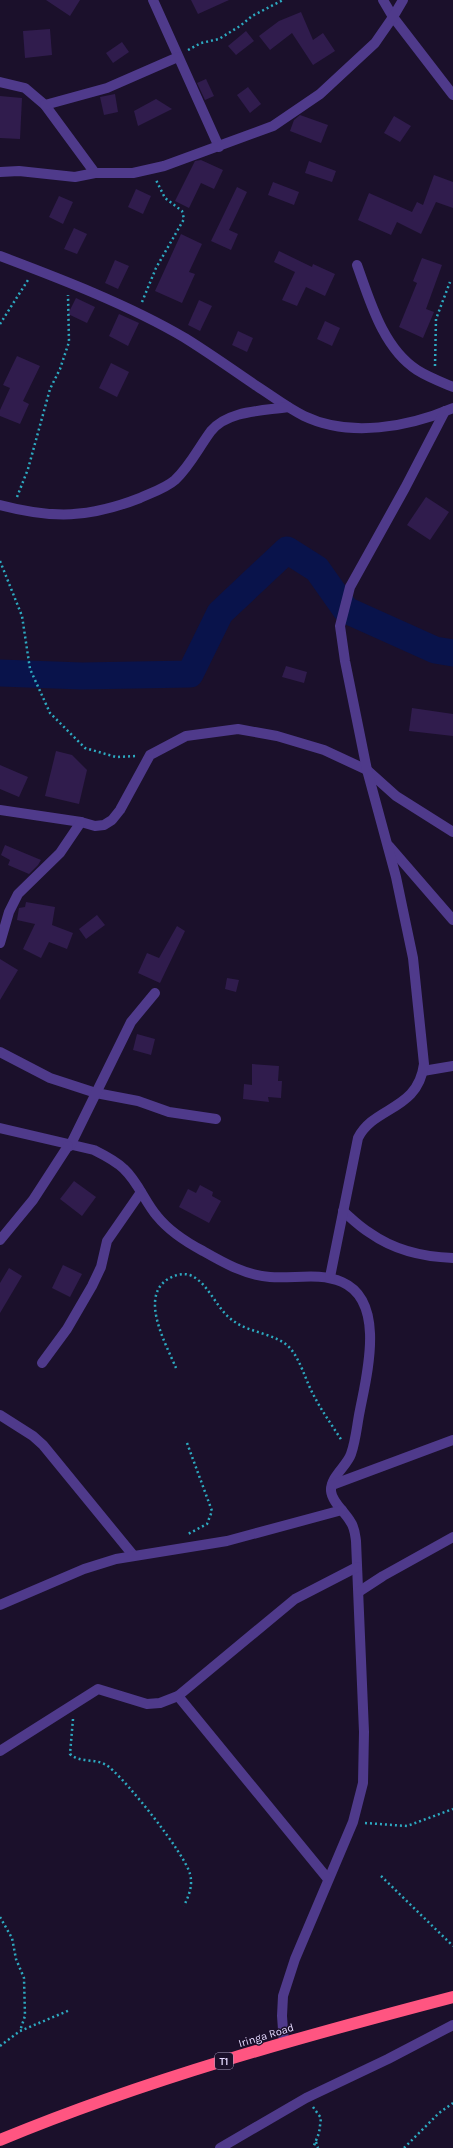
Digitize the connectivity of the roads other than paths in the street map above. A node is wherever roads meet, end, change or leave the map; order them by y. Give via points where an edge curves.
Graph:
1 (153, 0) edge
2 (382, 0) edge
3 (403, 0) edge
4 (393, 17) junction
5 (178, 56) junction
6 (0, 82) edge
7 (453, 95) edge
8 (45, 105) junction
9 (219, 147) junction
10 (0, 172) edge
11 (95, 173) junction
12 (0, 256) edge
13 (357, 265) dead end
14 (453, 387) edge
15 (288, 407) junction
16 (449, 409) edge
17 (0, 505) edge
18 (367, 770) junction
19 (0, 810) edge
20 (81, 822) junction
21 (453, 832) edge
22 (388, 844) junction
23 (453, 920) edge
24 (0, 943) edge
25 (155, 993) dead end
26 (0, 1052) edge
27 (453, 1066) edge
28 (423, 1071) junction
29 (96, 1094) junction
30 (216, 1119) dead end
31 (0, 1128) edge
32 (69, 1146) junction
33 (141, 1192) junction
34 (343, 1212) junction
35 (0, 1240) edge
36 (453, 1258) edge
37 (330, 1277) junction
38 (42, 1363) dead end
39 (0, 1415) edge
40 (453, 1440) edge
41 (332, 1485) junction
42 (342, 1510) junction
43 (453, 1537) edge
44 (133, 1555) junction
45 (357, 1567) junction
46 (360, 1591) junction
47 (0, 1605) edge
48 (178, 1696) junction
49 (0, 1751) edge
50 (328, 1879) junction
51 (453, 1997) edge
52 (453, 2025) edge
53 (284, 2042) junction
54 (0, 2140) edge
55 (220, 2148) edge

1 - 5 street
2 - 4 street
3 - 4 street
4 - 7 street
4 - 9 street via 375,43 335,82 307,103 273,126
5 - 8 street via 107,88
5 - 9 street
6 - 8 street via 25,88
8 - 11 street
9 - 11 street via 133,173
10 - 11 street via 19,171 76,177
12 - 15 street via 138,313 184,338
13 - 14 street via 384,334 409,364
15 - 16 street via 322,423 357,428 410,422
15 - 17 street via 231,417 219,423 174,480 153,493 132,501 91,514 59,516
16 - 18 street via 350,587 340,626
18 - 20 street via 324,750 277,736 238,729 186,736 150,755 112,820 104,825 95,826
18 - 21 street via 396,796
18 - 22 street
19 - 20 street
20 - 24 street via 60,853 18,894 9,912
22 - 23 street
22 - 28 street via 413,958 423,1041
25 - 29 street via 131,1022
26 - 29 street via 50,1078
27 - 28 street
28 - 34 street via 415,1092 362,1131 354,1154
29 - 30 street via 138,1101 169,1112
29 - 32 street
31 - 32 street
32 - 33 street via 94,1150 103,1155 124,1169
32 - 35 street via 37,1195
33 - 37 street via 166,1226 197,1248 231,1267 252,1275 270,1277
33 - 38 street via 107,1241 101,1267 92,1286 67,1329
34 - 36 street via 370,1234 388,1243 425,1255
34 - 37 street
37 - 41 street via 355,1291 371,1327 369,1364 351,1454
39 - 44 street via 43,1445
40 - 41 street
41 - 42 street via 333,1496
42 - 44 street via 227,1541
42 - 45 street via 355,1530
43 - 46 street
44 - 47 street via 84,1569
45 - 46 street
45 - 48 street via 290,1603
46 - 50 street via 363,1784 353,1822
48 - 49 street via 160,1703 147,1704 98,1689
48 - 50 street
50 - 53 street via 295,1958 283,1996
51 - 53 highway, Iringa Road / T1
52 - 55 street via 306,2098
53 - 54 highway, Iringa Road / T1 via 163,2079

